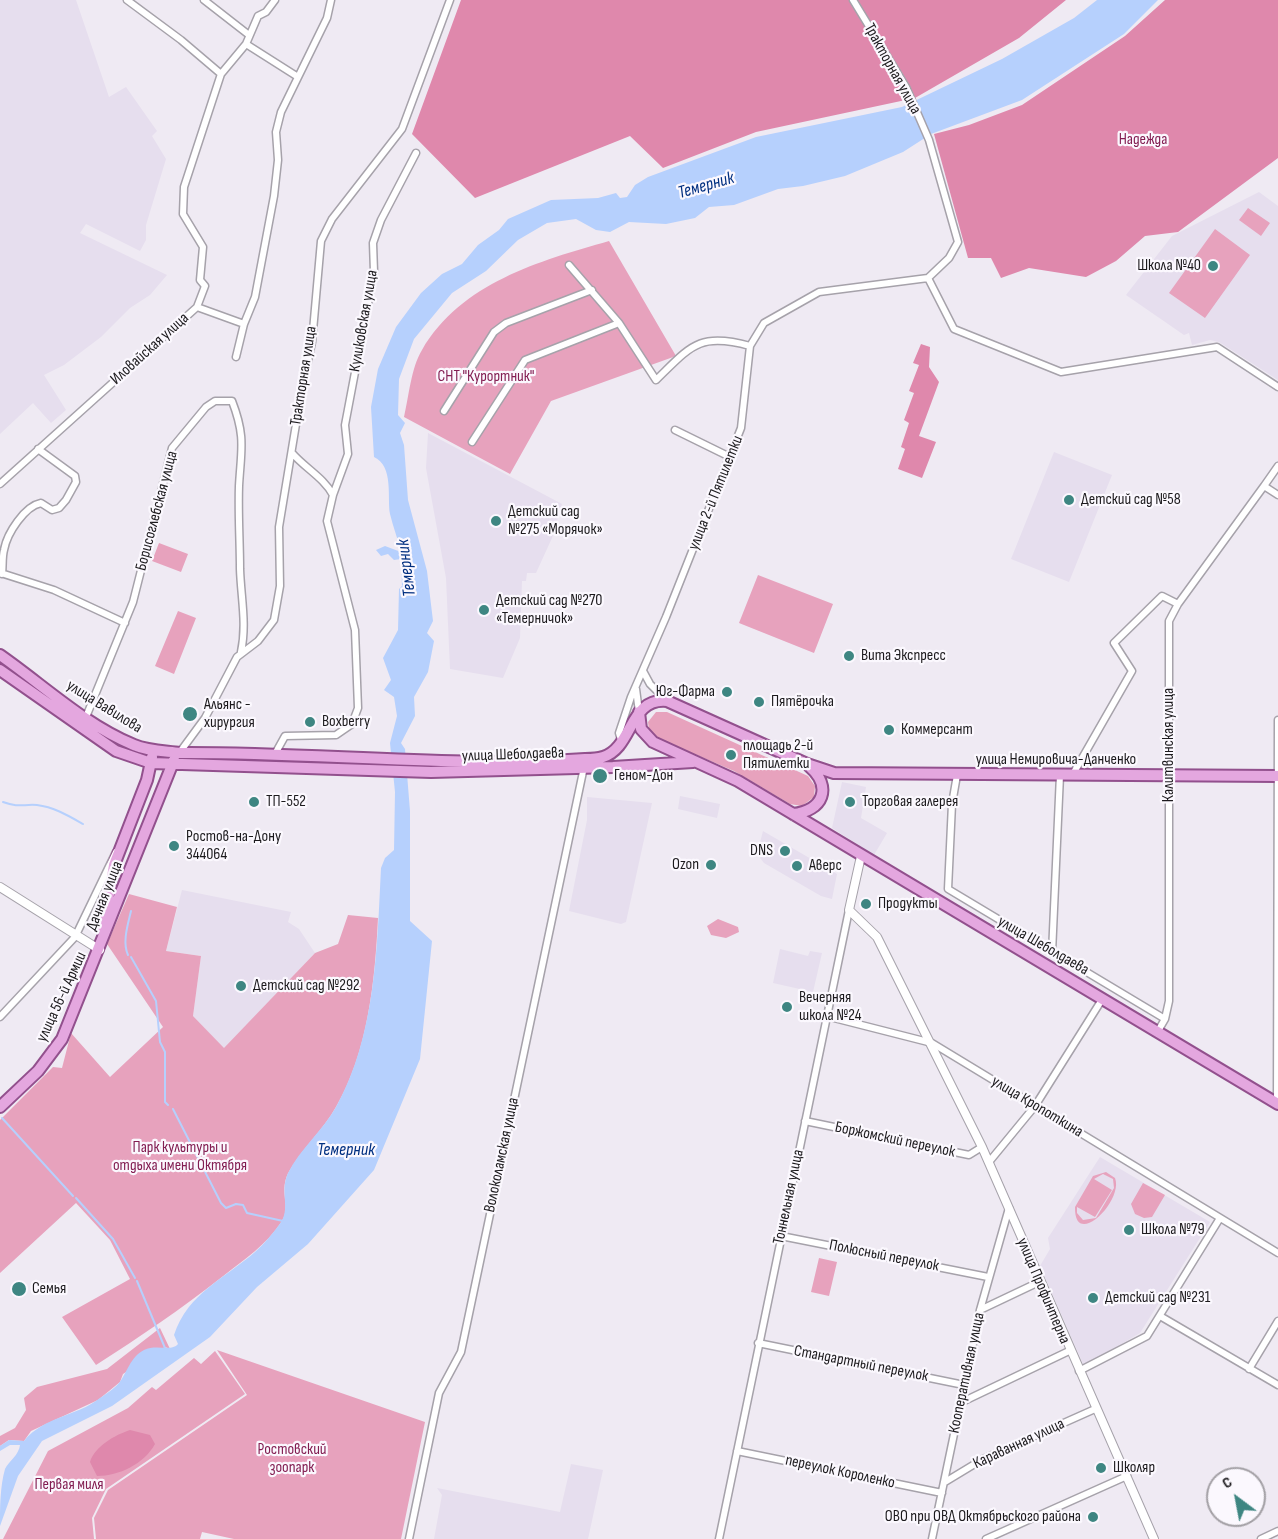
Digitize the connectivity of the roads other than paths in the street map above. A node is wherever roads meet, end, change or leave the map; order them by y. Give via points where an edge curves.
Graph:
1 (127, 0) edge
2 (204, 0) edge
3 (275, 0) edge
4 (331, 0) edge
5 (450, 0) edge
6 (854, 0) edge
7 (249, 35) junction
8 (246, 44) junction
9 (221, 74) junction
10 (298, 77) junction
11 (416, 153) dead end
12 (569, 265) dead end
13 (928, 278) junction
14 (592, 290) junction
15 (197, 307) junction
16 (619, 323) junction
17 (244, 324) junction
18 (750, 346) junction
19 (236, 357) dead end
20 (1278, 387) edge
21 (444, 411) dead end
22 (675, 430) dead end
23 (472, 442) dead end
24 (38, 449) junction
25 (292, 453) junction
26 (730, 457) junction
27 (1278, 466) edge
28 (0, 484) edge
29 (1264, 486) junction
30 (333, 495) junction
31 (1278, 495) edge
32 (1, 573) edge
33 (1178, 604) junction
34 (125, 623) junction
35 (241, 652) junction
36 (0, 655) edge
37 (0, 670) edge
38 (643, 670) junction
39 (636, 686) junction
40 (667, 701) junction
41 (639, 712) junction
42 (86, 717) junction
43 (1278, 720) edge
44 (621, 740) junction
45 (154, 750) junction
46 (180, 753) junction
47 (274, 754) junction
48 (699, 761) junction
49 (151, 763) junction
50 (347, 763) junction
51 (589, 764) junction
52 (807, 764) junction
53 (171, 765) junction
54 (957, 775) junction
55 (1060, 775) junction
56 (1072, 775) junction
57 (1170, 776) junction
58 (1277, 776) edge
59 (135, 812) junction
60 (793, 814) junction
61 (122, 844) junction
62 (139, 851) junction
63 (861, 856) junction
64 (0, 887) edge
65 (1277, 891) edge
66 (849, 910) junction
67 (75, 937) junction
68 (100, 950) junction
69 (1052, 953) junction
70 (1103, 998) junction
71 (1278, 999) edge
72 (826, 1016) junction
73 (0, 1017) edge
74 (1165, 1019) junction
75 (1158, 1031) junction
76 (932, 1043) junction
77 (1278, 1093) edge
78 (1278, 1104) edge
79 (1035, 1106) junction
80 (0, 1107) edge
81 (805, 1121) junction
82 (982, 1147) junction
83 (989, 1162) junction
84 (1008, 1208) junction
85 (1220, 1218) junction
86 (781, 1236) junction
87 (1278, 1253) edge
88 (988, 1277) junction
89 (1039, 1282) junction
90 (980, 1310) junction
91 (1160, 1316) junction
92 (1278, 1321) edge
93 (758, 1343) junction
94 (1069, 1351) junction
95 (1249, 1369) junction
96 (1078, 1371) junction
97 (964, 1385) junction
98 (1278, 1385) edge
99 (960, 1403) junction
100 (1095, 1409) junction
101 (737, 1451) junction
102 (1127, 1476) junction
103 (945, 1482) junction
104 (942, 1493) junction
105 (1278, 1532) edge
106 (409, 1539) edge
107 (719, 1539) edge
108 (932, 1539) edge
109 (986, 1539) edge
110 (1154, 1539) edge
111 (1261, 1539) edge

1 - 9 street
2 - 7 street
3 - 7 street, Иловайская улица via 258,16
4 - 10 street via 327,18
5 - 25 street, Тракторная улица via 402,129 332,219 321,241 312,342
6 - 13 street, Тракторная улица via 912,101 928,139 958,242 950,258
7 - 8 street, Иловайская улица
8 - 9 street, Иловайская улица
8 - 10 street
9 - 15 street, Иловайская улица via 184,187 182,206 203,247 200,280 205,286
10 - 17 street via 281,111 276,132 274,196 255,297
11 - 30 street, Куликовская улица via 373,243 374,272 345,425 348,454
12 - 14 street
13 - 18 street, улица 2-й Пятилетки via 819,292 764,323
13 - 20 street via 954,329 1061,372 1217,347
14 - 16 street
14 - 21 street via 506,322 494,332
15 - 17 street
15 - 24 street, Иловайская улица
16 - 18 street via 656,380 689,349 709,340 723,339
16 - 23 street via 525,360
17 - 19 street
18 - 26 street, улица 2-й Пятилетки via 741,428
22 - 26 street
24 - 28 street, Иловайская улица
24 - 32 street via 75,476 76,482 59,508 52,510 41,503 27,510 6,542
25 - 30 street
25 - 35 street, Тракторная улица via 279,527 280,586 274,620 258,641
26 - 38 street, улица 2-й Пятилетки
27 - 29 street, Калитвинская улица
29 - 31 street
29 - 33 street, Калитвинская улица
30 - 47 street, Куликовская улица via 327,521 356,630 358,708 352,724 336,735 285,736
32 - 34 street via 54,590
33 - 56 street via 1162,596 1114,643 1132,671
33 - 57 street, Калитвинская улица via 1169,621
34 - 35 street, Борисоглебская улица via 172,448 206,406 215,401 232,401 240,426 243,458 239,486 245,632
34 - 42 street, Борисоглебская улица
35 - 46 street, Тракторная улица via 205,718
36 - 42 main road, улица Вавилова
37 - 49 main road, улица Вавилова via 116,751
38 - 39 street, улица 2-й Пятилетки
38 - 40 street via 650,684
39 - 41 street
39 - 44 street, улица 2-й Пятилетки
40 - 41 main road via 654,701
40 - 52 main road
41 - 44 main road
41 - 48 main road via 639,723 647,738
42 - 45 main road, улица Вавилова via 136,746
43 - 58 street
44 - 51 main road via 604,757
45 - 46 main road, улица Вавилова
45 - 49 main road, Дачная улица
46 - 47 main road, улица Вавилова
46 - 53 main road, Дачная улица
47 - 50 main road, улица Вавилова
48 - 51 main road
48 - 60 main road
49 - 53 main road, улица Вавилова
49 - 59 main road, Дачная улица
50 - 51 main road, улица Шеболдаева via 432,767
50 - 53 main road, улица Вавилова
51 - 106 street, Волоколамская улица via 461,1352 440,1393
52 - 54 main road, улица Немировича-Данченко via 834,773
52 - 60 main road via 820,779 822,795 810,810
53 - 62 main road, Дачная улица
54 - 55 main road, улица Немировича-Данченко
54 - 69 street via 948,889
55 - 56 main road, улица Немировича-Данченко
55 - 69 street
56 - 57 main road, улица Немировича-Данченко
57 - 58 main road, улица Немировича-Данченко
57 - 74 street, Калитвинская улица via 1169,1002
58 - 65 street
59 - 61 main road, Дачная улица
59 - 62 main road
60 - 63 main road, улица Шеболдаева
61 - 67 street, Дачная улица via 111,859
61 - 68 main road, Дачная улица via 114,865
62 - 68 main road, Дачная улица
63 - 66 street, Тоннельная улица
63 - 70 main road, улица Шеболдаева
64 - 67 street
65 - 71 street
66 - 72 street, Тоннельная улица
66 - 76 street via 877,938
67 - 68 street
67 - 73 street, Дачная улица
68 - 80 main road, улица 56-й Армии via 55,1050 39,1071
69 - 74 street
70 - 75 main road, улица Шеболдаева
70 - 79 street
71 - 77 street
72 - 76 street, улица Кропоткина
72 - 81 street, Тоннельная улица
74 - 75 street, Калитвинская улица
75 - 78 main road, улица Шеболдаева
76 - 79 street, улица Кропоткина
76 - 82 street, улица Профинтерна
77 - 78 street
79 - 83 street
79 - 85 street, улица Кропоткина
81 - 82 street, Боржомский переулок via 969,1155
81 - 86 street, Тоннельная улица
82 - 83 street, улица Профинтерна
83 - 84 street, улица Профинтерна
84 - 88 street, Кооперативная улица
84 - 89 street, улица Профинтерна
85 - 87 street, улица Кропоткина
85 - 91 street
86 - 88 street, Полюсный переулок
86 - 93 street, Тоннельная улица
88 - 90 street, Кооперативная улица
89 - 90 street
89 - 94 street, улица Профинтерна
90 - 97 street, Кооперативная улица
91 - 95 street
91 - 96 street via 1147,1336
92 - 95 street
93 - 97 street, Стандартный переулок
93 - 101 street, Тоннельная улица
94 - 96 street, улица Профинтерна
94 - 99 street
95 - 98 street
96 - 100 street, улица Профинтерна
97 - 99 street, Кооперативная улица
99 - 103 street, Кооперативная улица
100 - 102 street, улица Профинтерна
100 - 103 street, Караванная улица via 983,1459
101 - 104 street, переулок Короленко
101 - 107 street, Тоннельная улица
102 - 109 street
102 - 110 street, улица Профинтерна
103 - 104 street, Кооперативная улица
104 - 108 street, Кооперативная улица
105 - 111 street

